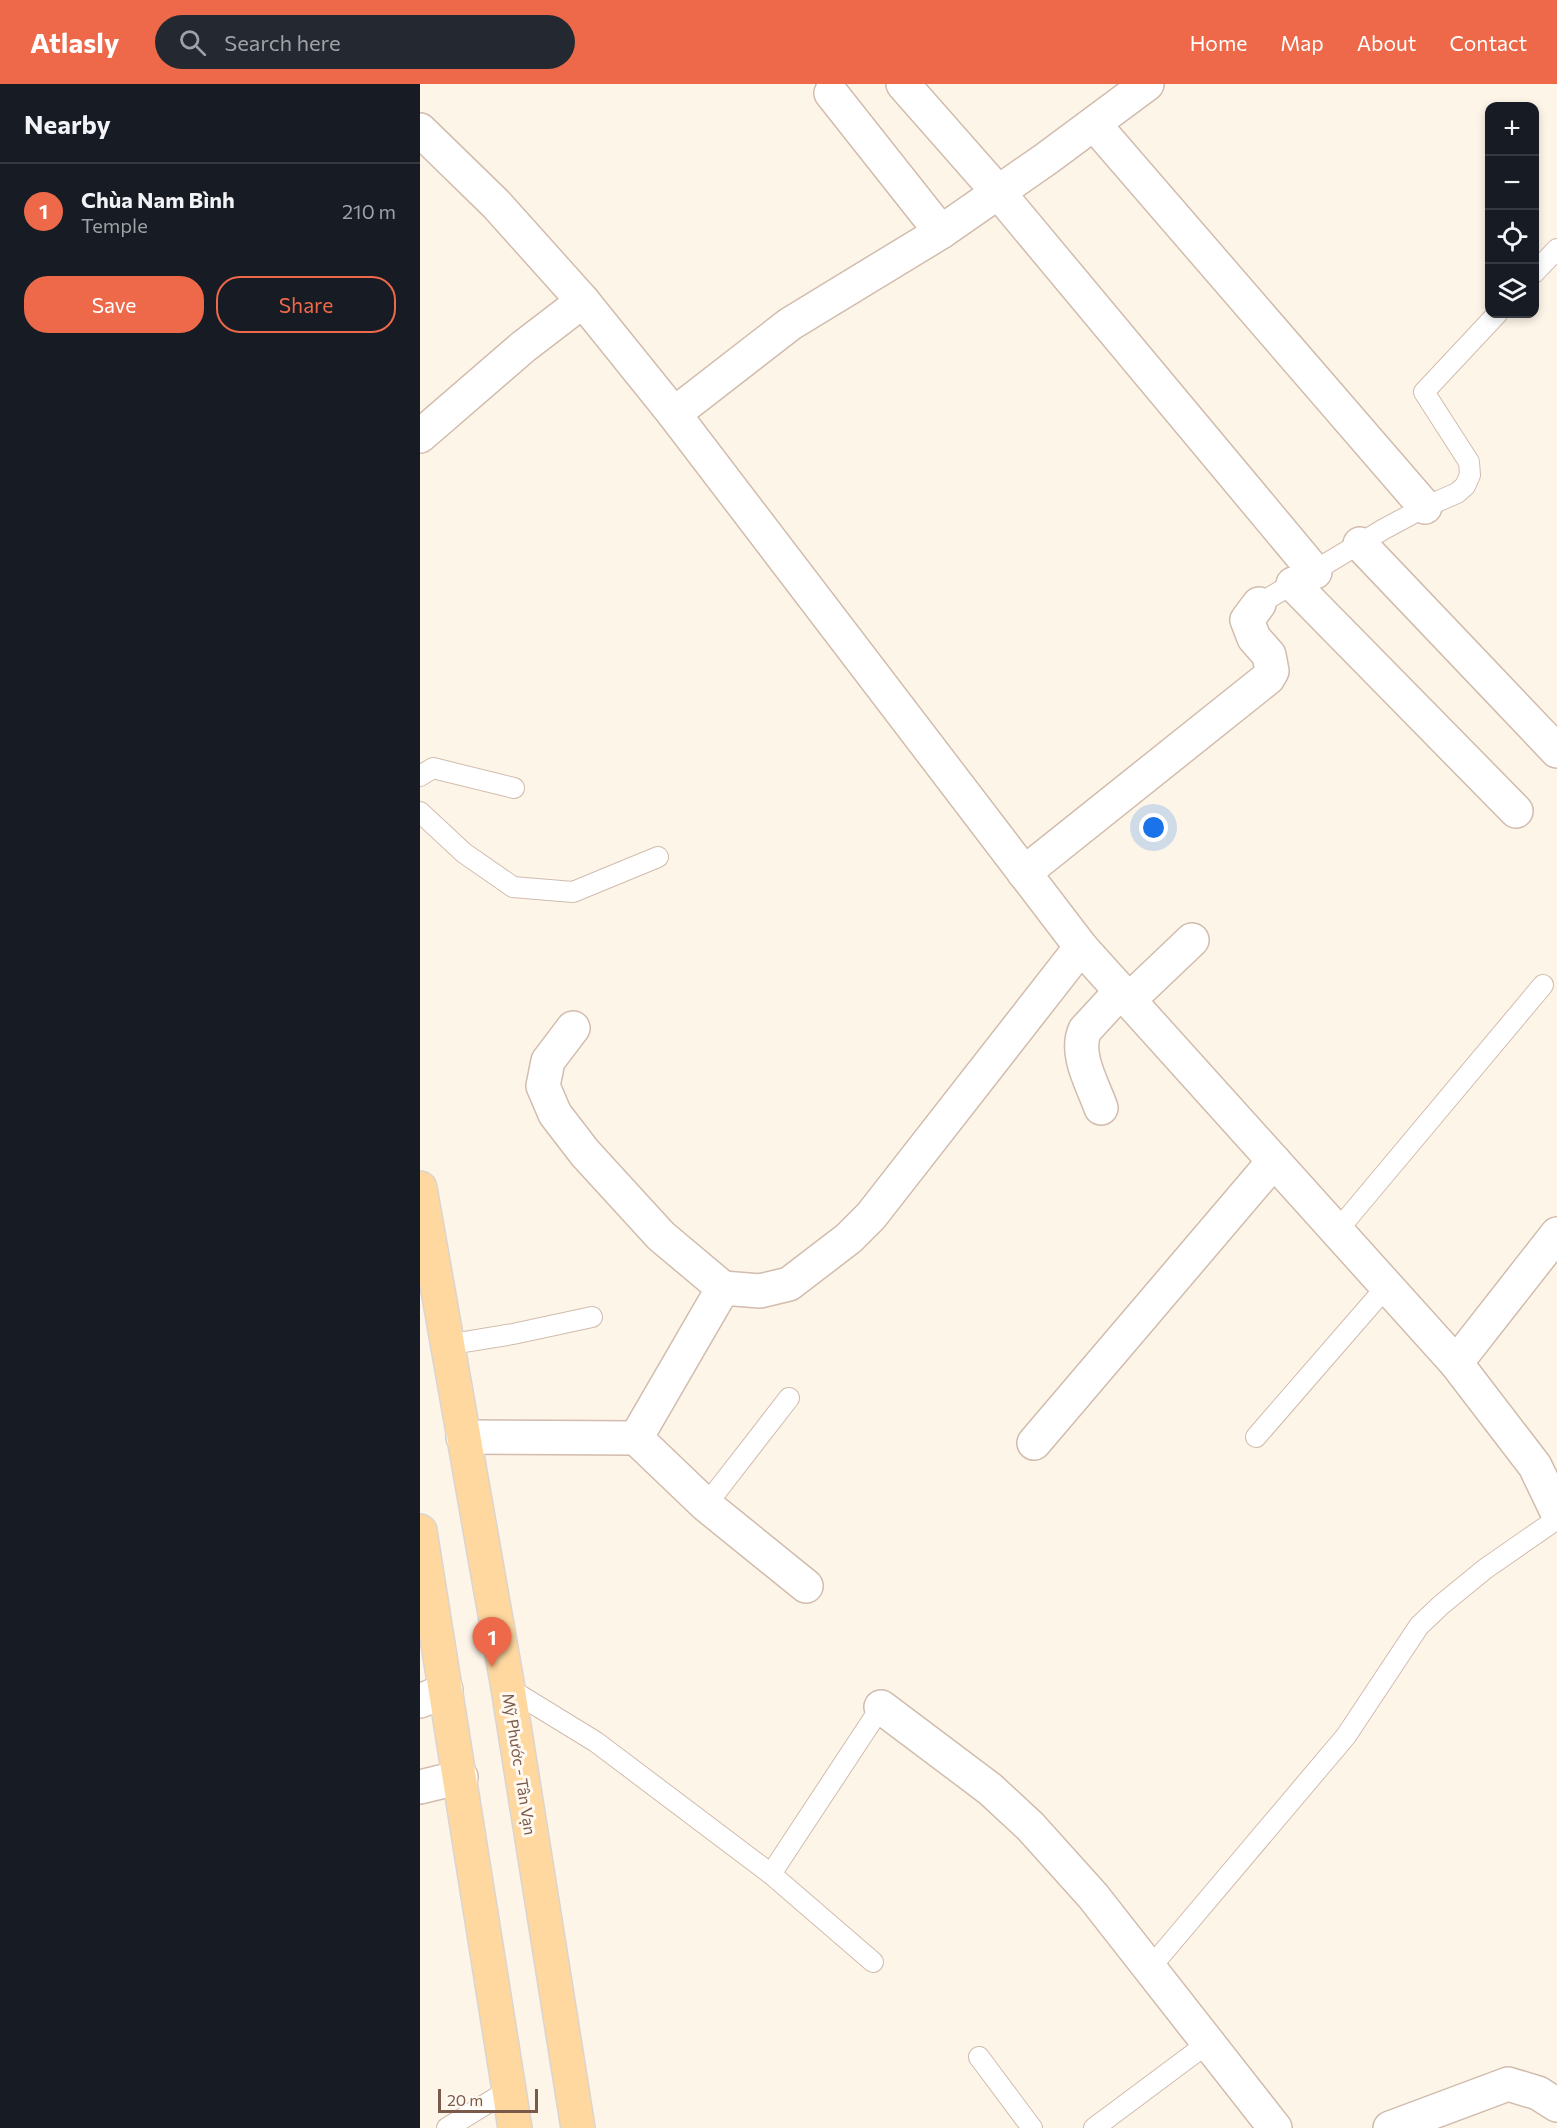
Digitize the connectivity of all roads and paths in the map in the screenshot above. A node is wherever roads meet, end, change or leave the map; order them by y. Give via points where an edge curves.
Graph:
1 (903, 84) edge
2 (1147, 84) edge
3 (831, 93) dead end
4 (1094, 124) junction
5 (420, 130) edge
6 (998, 192) junction
7 (941, 232) junction
8 (1557, 249) edge
9 (1539, 268) edge
10 (583, 301) junction
11 (1493, 318) edge
12 (674, 414) junction
13 (420, 436) edge
14 (1425, 507) junction
15 (1360, 544) junction
16 (1304, 578) junction
17 (1259, 604) joint
18 (1557, 751) edge
19 (420, 776) edge
20 (514, 788) dead end
21 (1516, 811) dead end
22 (420, 812) edge
23 (658, 857) dead end
24 (1024, 873) junction
25 (1192, 940) dead end
26 (1081, 947) junction
27 (1543, 985) dead end
28 (1125, 996) junction
29 (573, 1028) dead end
30 (1101, 1108) dead end
31 (1274, 1161) junction
32 (420, 1188) edge
33 (1337, 1231) junction
34 (1557, 1234) edge
35 (1387, 1286) junction
36 (723, 1288) junction
37 (592, 1317) dead end
38 (446, 1345) junction
39 (1456, 1363) junction
40 (789, 1398) dead end
41 (463, 1437) junction
42 (1256, 1437) dead end
43 (636, 1438) junction
44 (1034, 1443) dead end
45 (706, 1505) junction
46 (1557, 1512) edge
47 (1557, 1519) edge
48 (420, 1531) edge
49 (806, 1586) dead end
50 (508, 1688) junction
51 (433, 1695) edge
52 (881, 1707) joint
53 (460, 1777) junction
54 (420, 1787) edge
55 (771, 1874) junction
56 (873, 1962) dead end
57 (1149, 1968) junction
58 (1208, 2043) junction
59 (979, 2057) dead end
60 (509, 2090) junction
61 (1557, 2105) edge
62 (447, 2128) edge
63 (515, 2128) edge
64 (578, 2128) edge
65 (1032, 2128) edge
66 (1094, 2128) edge
67 (1275, 2128) edge
68 (1390, 2128) edge

1 - 6 street
2 - 4 street
3 - 7 street
4 - 6 street
4 - 14 street
5 - 10 street via 496,204
6 - 7 street
6 - 16 street
7 - 12 street via 790,324
8 - 9 lane
10 - 12 street
10 - 13 street
11 - 14 lane via 1424,392 1469,462 1470,475 1457,493
12 - 24 street
14 - 15 lane
15 - 16 lane
15 - 18 street
16 - 17 lane
16 - 21 street
17 - 24 street via 1247,620 1254,638 1269,655 1272,671 1268,678
19 - 20 lane via 433,768
22 - 23 lane via 464,853 513,887 573,892
24 - 26 street
25 - 28 street
26 - 28 street
26 - 36 street via 871,1216 849,1238 789,1284 760,1291
27 - 33 lane
28 - 30 street via 1083,1036 1081,1053
28 - 31 street
29 - 36 street via 548,1061 543,1086 555,1114 661,1236
31 - 33 street
31 - 44 street
32 - 38 main road, Mỹ Phước - Tân Vạn
33 - 35 street
34 - 39 street
35 - 39 street
35 - 42 lane
36 - 43 street
37 - 38 lane
38 - 41 main road, Mỹ Phước - Tân Vạn
39 - 46 street via 1534,1466
40 - 45 lane
41 - 43 street
41 - 50 main road, Mỹ Phước - Tân Vạn
43 - 45 street
45 - 49 street
47 - 57 lane via 1485,1569 1419,1626 1346,1736
48 - 51 main road
50 - 55 lane via 597,1742
50 - 64 main road, Mỹ Phước - Tân Vạn
51 - 53 main road
52 - 55 lane
52 - 57 street via 990,1789 1030,1826 1093,1896
53 - 54 street
53 - 60 main road
55 - 56 lane
57 - 58 street
58 - 66 lane
58 - 67 street
59 - 65 lane
60 - 62 lane
60 - 63 main road
61 - 68 street via 1538,2093 1508,2084

